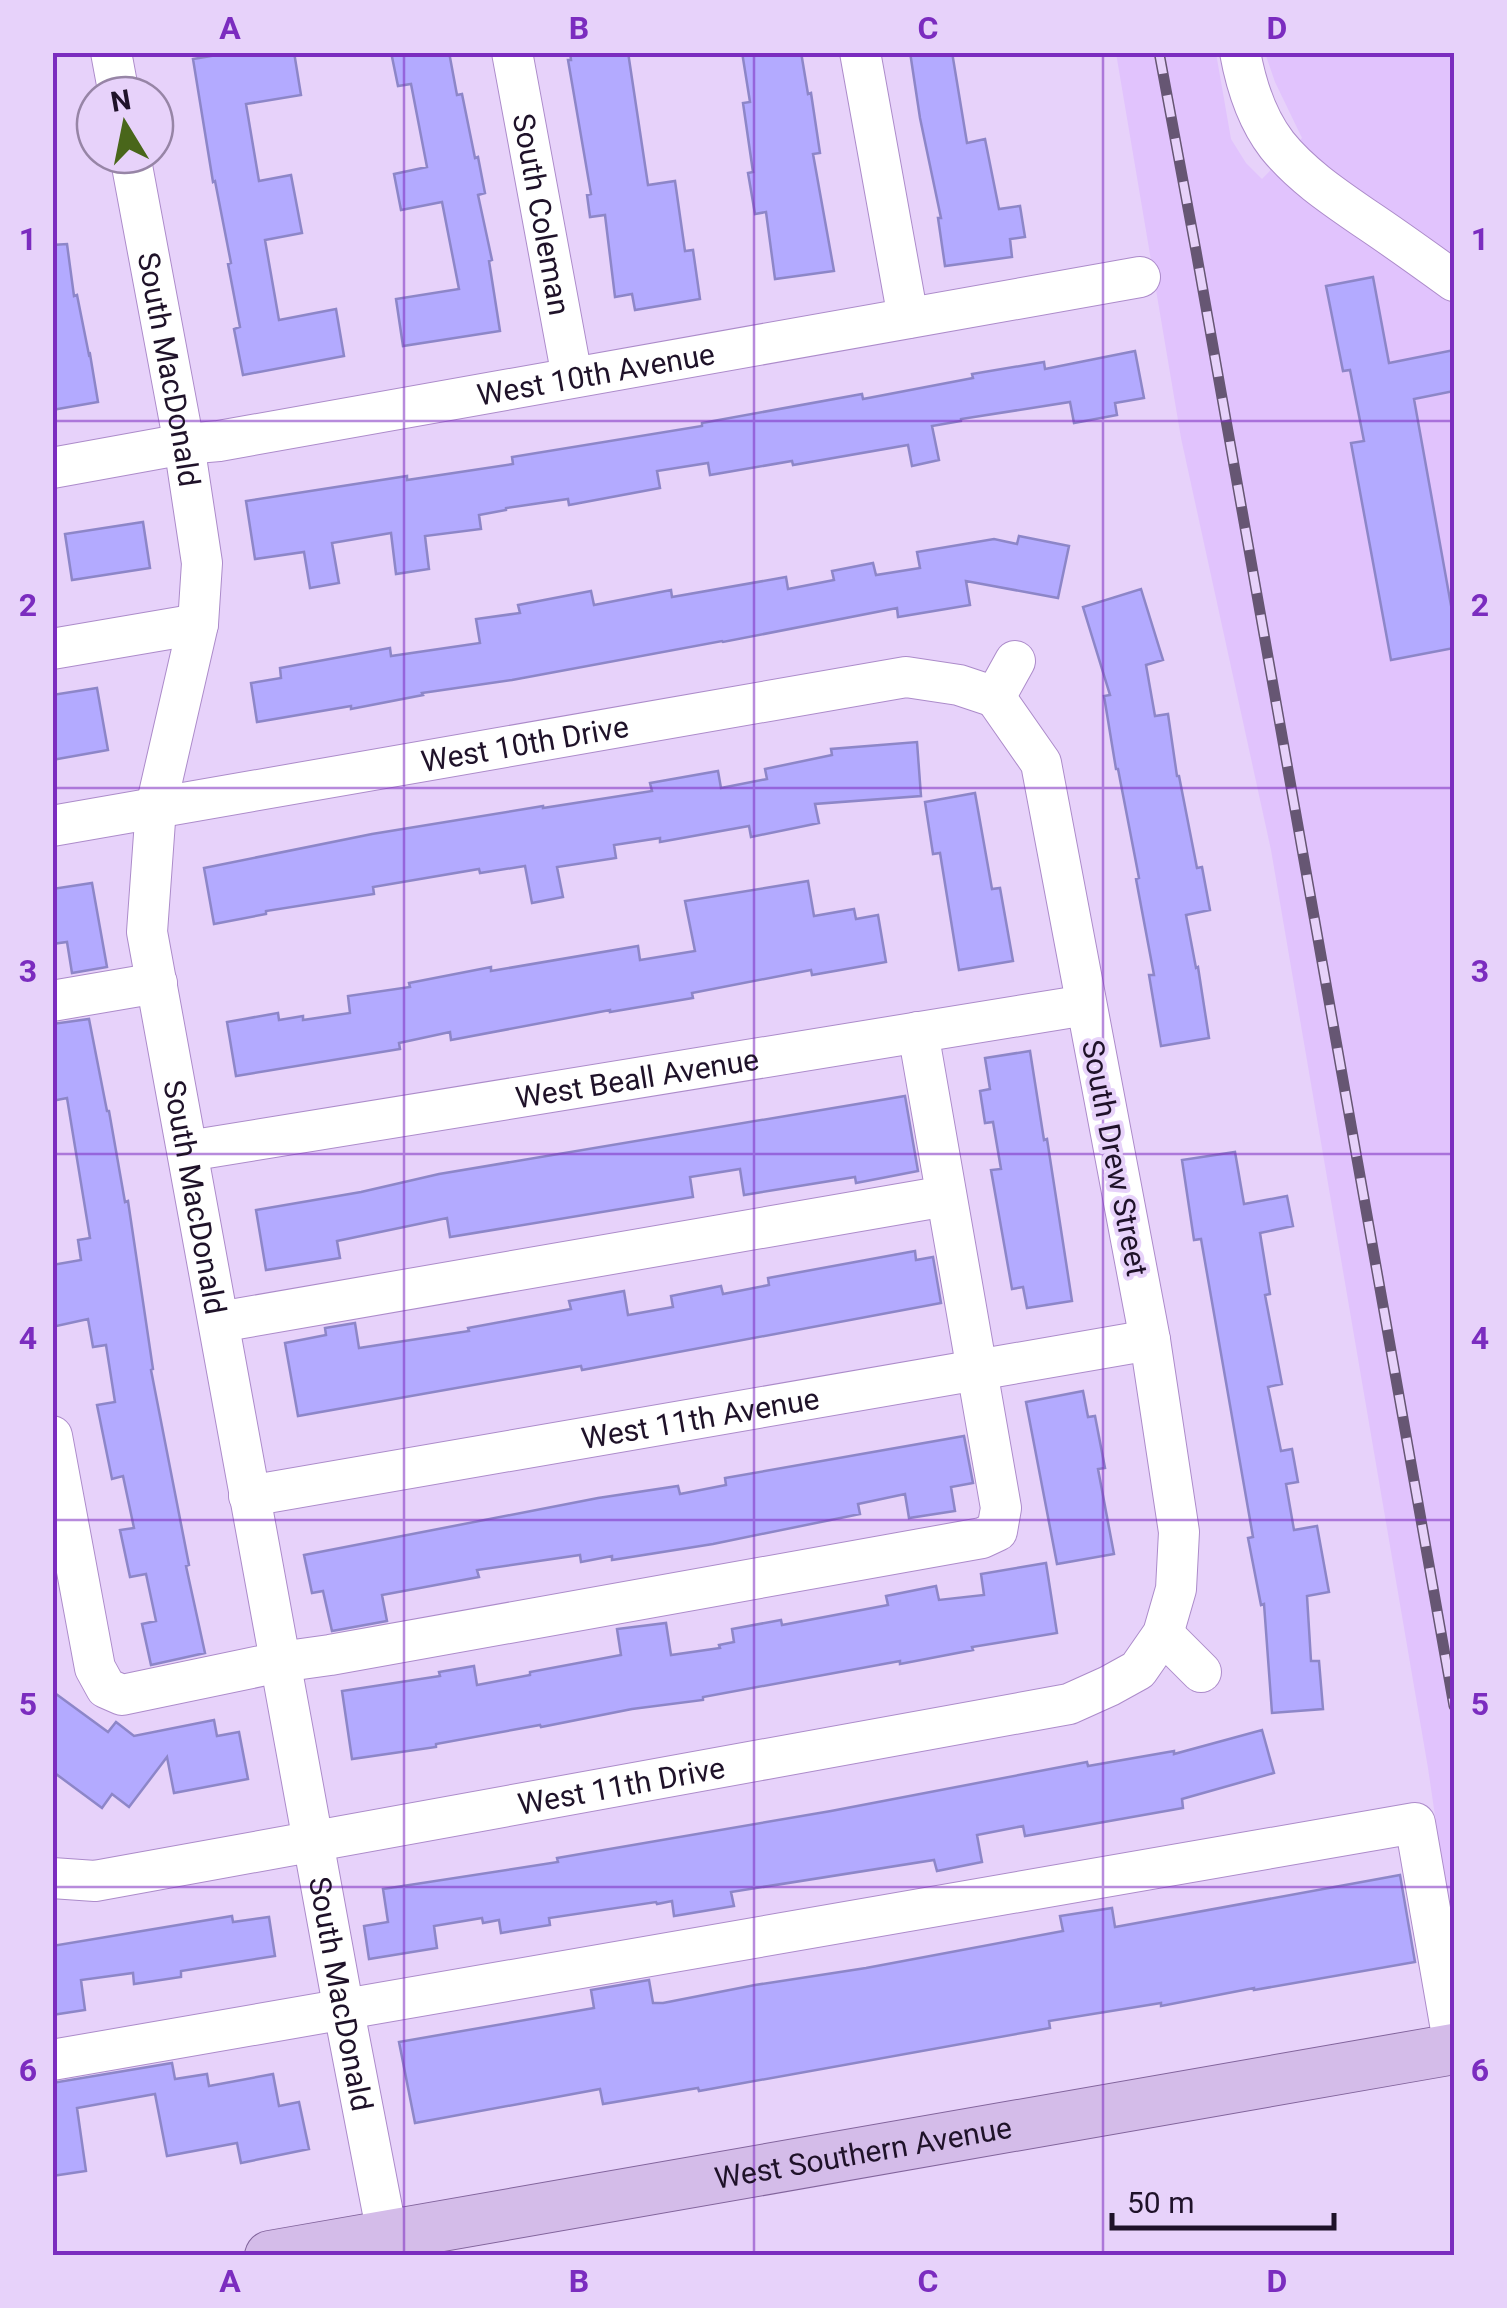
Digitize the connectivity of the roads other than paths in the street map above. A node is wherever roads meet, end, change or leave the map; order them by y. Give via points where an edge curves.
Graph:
1 (512, 52) edge
2 (860, 52) edge
3 (1240, 52) edge
4 (134, 175) edge
5 (1449, 266) edge
6 (1140, 277) dead end
7 (908, 318) junction
8 (572, 377) junction
9 (184, 444) junction
10 (52, 468) edge
11 (198, 624) junction
12 (52, 650) edge
13 (1015, 661) dead end
14 (994, 697) junction
15 (156, 807) junction
16 (52, 826) edge
17 (157, 983) junction
18 (52, 1001) edge
19 (1086, 1004) junction
20 (918, 1032) junction
21 (188, 1151) junction
22 (946, 1196) junction
23 (219, 1322) junction
24 (1150, 1340) junction
25 (976, 1370) junction
26 (52, 1436) edge
27 (249, 1496) junction
28 (1163, 1634) junction
29 (280, 1662) junction
30 (1201, 1672) dead end
31 (314, 1840) junction
32 (52, 1878) edge
33 (344, 2011) junction
34 (1454, 2048) edge
35 (52, 2060) edge
36 (387, 2234) junction
37 (270, 2256) edge

1 - 8 street, South Coleman
2 - 7 street
3 - 5 street via 1260,118 1301,170
4 - 9 street, South MacDonald
6 - 7 street, West 10th Avenue
7 - 8 street, West 10th Avenue
8 - 9 street, West 10th Avenue
9 - 10 street, West 10th Avenue
9 - 11 street, South MacDonald via 202,563
11 - 12 street
11 - 15 street, South MacDonald
13 - 14 street
14 - 15 street, West 10th Drive via 906,678
14 - 19 street, South Drew Street via 1041,763
15 - 16 street, West 10th Drive
15 - 17 street, South MacDonald via 147,932
17 - 18 street
17 - 21 street, South MacDonald
19 - 20 street, West Beall Avenue
19 - 24 street, South Drew Street
20 - 21 street, West Beall Avenue
20 - 22 street
21 - 23 street, South MacDonald
22 - 23 street
22 - 25 street
23 - 27 street, South MacDonald
24 - 25 street, West 11th Avenue
24 - 28 street, South Drew Street via 1179,1532 1176,1589
25 - 27 street, West 11th Avenue
25 - 29 street via 1001,1508 997,1531 982,1538
26 - 29 street via 89,1646 106,1688 122,1695
27 - 29 street, South MacDonald
28 - 30 street
28 - 31 street, West 11th Drive via 1138,1670 1070,1704
29 - 31 street, South MacDonald
31 - 32 street, West 11th Drive via 96,1880
31 - 33 street, South MacDonald
33 - 34 street via 1415,1823
33 - 35 street
33 - 36 street, South MacDonald
34 - 36 main road, West Southern Avenue
36 - 37 main road, West Southern Avenue

